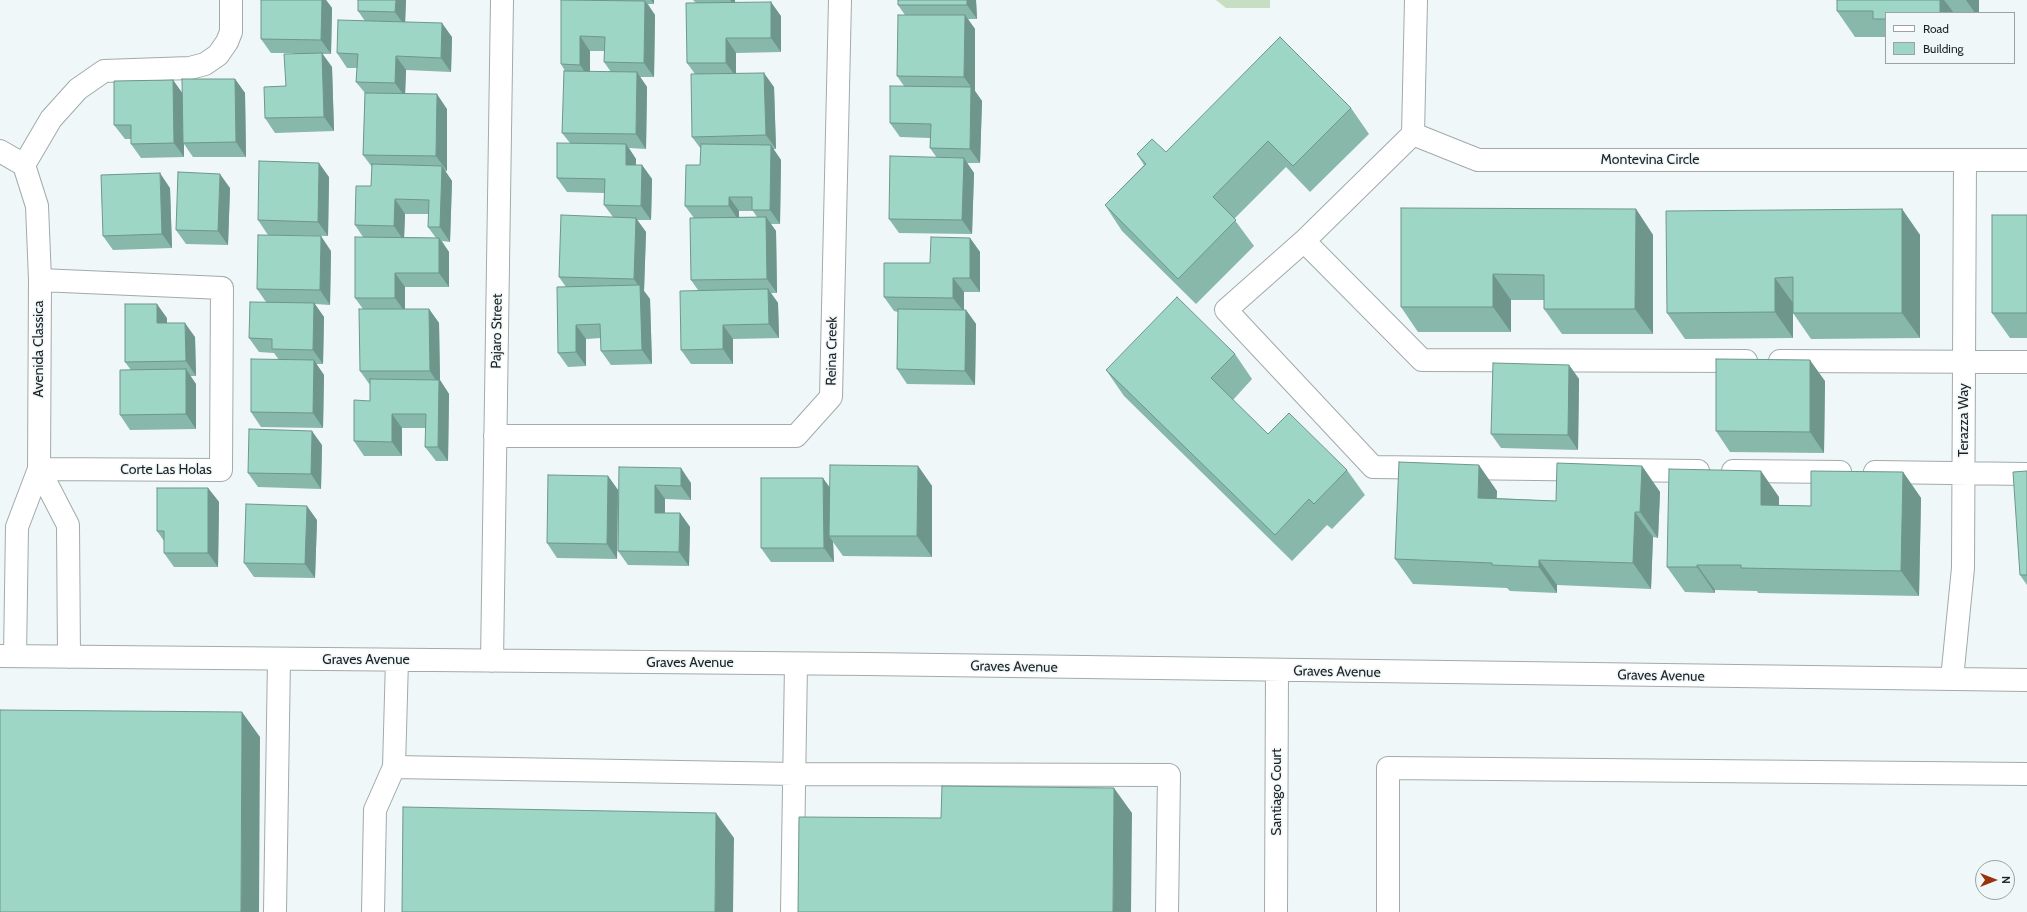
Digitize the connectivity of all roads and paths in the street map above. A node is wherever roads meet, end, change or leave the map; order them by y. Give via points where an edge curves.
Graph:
1 (230, 0) edge
2 (502, 0) edge
3 (840, 0) edge
4 (1416, 0) edge
5 (1413, 134) junction
6 (0, 151) edge
7 (1965, 160) junction
8 (2027, 160) edge
9 (24, 165) junction
10 (1304, 241) junction
11 (40, 280) junction
12 (1964, 362) junction
13 (2027, 362) edge
14 (495, 436) junction
15 (39, 469) junction
16 (1963, 473) junction
17 (2027, 474) edge
18 (8, 656) edge
19 (69, 657) junction
20 (279, 660) junction
21 (397, 660) junction
22 (492, 661) junction
23 (796, 664) junction
24 (1277, 671) junction
25 (1952, 679) junction
26 (2027, 680) edge
27 (394, 767) junction
28 (795, 774) junction
29 (2027, 774) edge
30 (275, 912) edge
31 (373, 912) edge
32 (792, 912) edge
33 (1167, 912) edge
34 (1276, 912) edge
35 (1388, 912) edge

1 - 9 street via 231,32 218,55 205,64 190,68 104,71 78,89 51,119
2 - 14 street, Pajaro Street
3 - 14 street, Reina Creek via 831,397 796,436
4 - 5 street
5 - 7 street, Montevina Circle via 1478,160
5 - 10 street
6 - 9 street
7 - 8 street, Montevina Circle
7 - 12 street, Terazza Way
9 - 11 street, Avenida Classica via 38,206
10 - 12 street via 1422,360
10 - 16 street via 1226,310 1373,467
11 - 15 street, Avenida Classica
11 - 15 street, Corte Las Holas via 222,288 221,470
12 - 13 street
12 - 16 street, Terazza Way
14 - 22 street, Pajaro Street
15 - 18 street, Avenida Classica via 17,527
15 - 19 street via 68,525
16 - 17 street
16 - 25 street, Terazza Way via 1963,568
18 - 19 street, Graves Avenue
19 - 20 street, Graves Avenue
20 - 21 street, Graves Avenue
20 - 30 street
21 - 22 street, Graves Avenue
21 - 27 street
22 - 23 street, Graves Avenue
23 - 24 street, Graves Avenue
23 - 28 street
24 - 25 street, Graves Avenue
24 - 34 street, Santiago Court
25 - 26 street, Graves Avenue
27 - 28 street
27 - 31 street via 375,810
28 - 32 street
28 - 33 street via 1170,775
29 - 35 street via 1388,768

